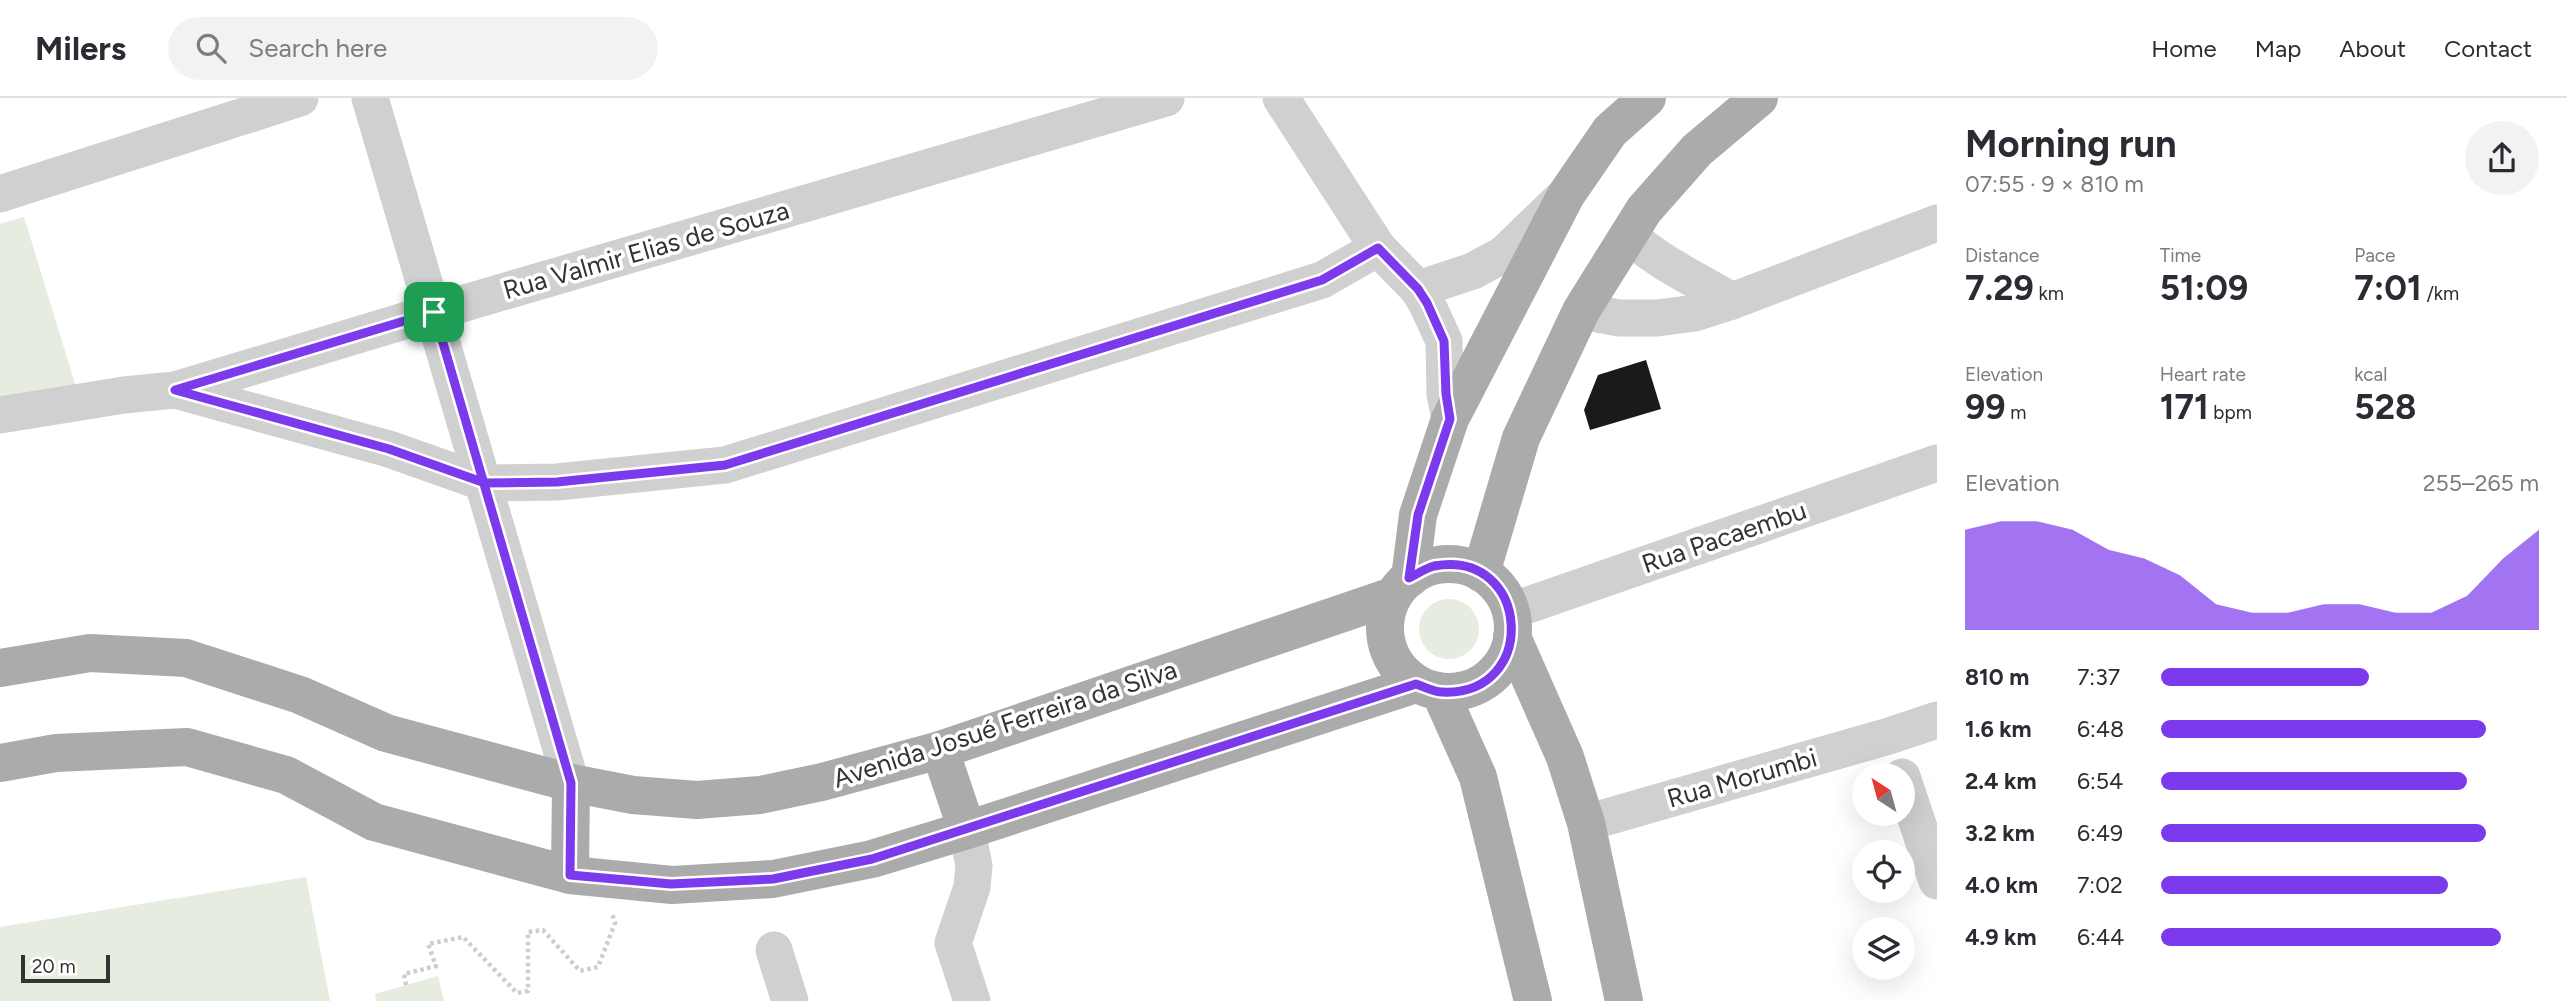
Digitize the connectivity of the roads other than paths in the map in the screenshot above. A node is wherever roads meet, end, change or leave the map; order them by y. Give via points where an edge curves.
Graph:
1 (300, 98) edge
2 (370, 98) edge
3 (1166, 98) edge
4 (1282, 98) edge
5 (1647, 98) edge
6 (1759, 98) edge
7 (0, 194) edge
8 (1566, 195) junction
9 (1937, 222) edge
10 (1628, 236) junction
11 (1378, 248) junction
12 (1418, 289) junction
13 (1732, 301) junction
14 (434, 312) junction
15 (1581, 312) junction
16 (175, 390) junction
17 (0, 415) edge
18 (1450, 419) junction
19 (1937, 463) edge
20 (485, 483) junction
21 (1481, 573) junction
22 (1401, 587) junction
23 (1512, 624) junction
24 (0, 668) edge
25 (1428, 688) junction
26 (1937, 720) edge
27 (1889, 736) junction
28 (940, 750) junction
29 (1898, 763) edge
30 (0, 764) edge
31 (571, 783) junction
32 (1915, 815) edge
33 (1586, 823) junction
34 (967, 830) junction
35 (587, 877) junction
36 (1937, 881) edge
37 (774, 950) dead end
38 (790, 1001) edge
39 (972, 1001) edge
40 (1533, 1001) edge
41 (1624, 1001) edge

1 - 7 street
2 - 14 street
3 - 14 street, Rua Valmir Elias de Souza
4 - 11 street
5 - 8 main road via 1610,131
6 - 10 main road via 1697,150 1644,210
8 - 12 street via 1504,254 1473,271
8 - 18 main road
9 - 13 street
10 - 13 street via 1664,264
10 - 15 main road
11 - 12 street
11 - 20 street via 1322,280 725,465 571,481
12 - 18 street via 1444,341
13 - 15 street via 1695,313 1657,318
14 - 16 street, Rua Valmir Elias de Souza
14 - 20 street
15 - 21 main road via 1521,438
16 - 17 street, Rua Valmir Elias de Souza
16 - 20 street via 389,449
18 - 22 main road via 1418,515
19 - 23 street, Rua Pacaembu
20 - 31 street
21 - 22 main road via 1457,565 1432,567
21 - 23 main road via 1500,589
22 - 25 main road via 1384,620 1386,645 1398,668
22 - 28 main road, Avenida Josué Ferreira da Silva
23 - 25 main road via 1504,660 1488,680 1465,691
23 - 33 main road
24 - 31 main road, Avenida Josué Ferreira da Silva via 90,653 186,658 300,695 386,733
25 - 34 main road
25 - 40 main road via 1478,777
26 - 27 street, Rua Morumbi
27 - 29 street
27 - 33 street, Rua Morumbi
28 - 31 main road, Avenida Josué Ferreira da Silva via 760,795 697,800 633,796
28 - 34 main road
30 - 35 main road via 56,753 187,747 286,775 374,822
31 - 35 main road
32 - 36 street
33 - 41 main road
34 - 35 main road via 872,859 773,879 671,884
34 - 39 street via 974,866 972,887 953,943
37 - 38 street

